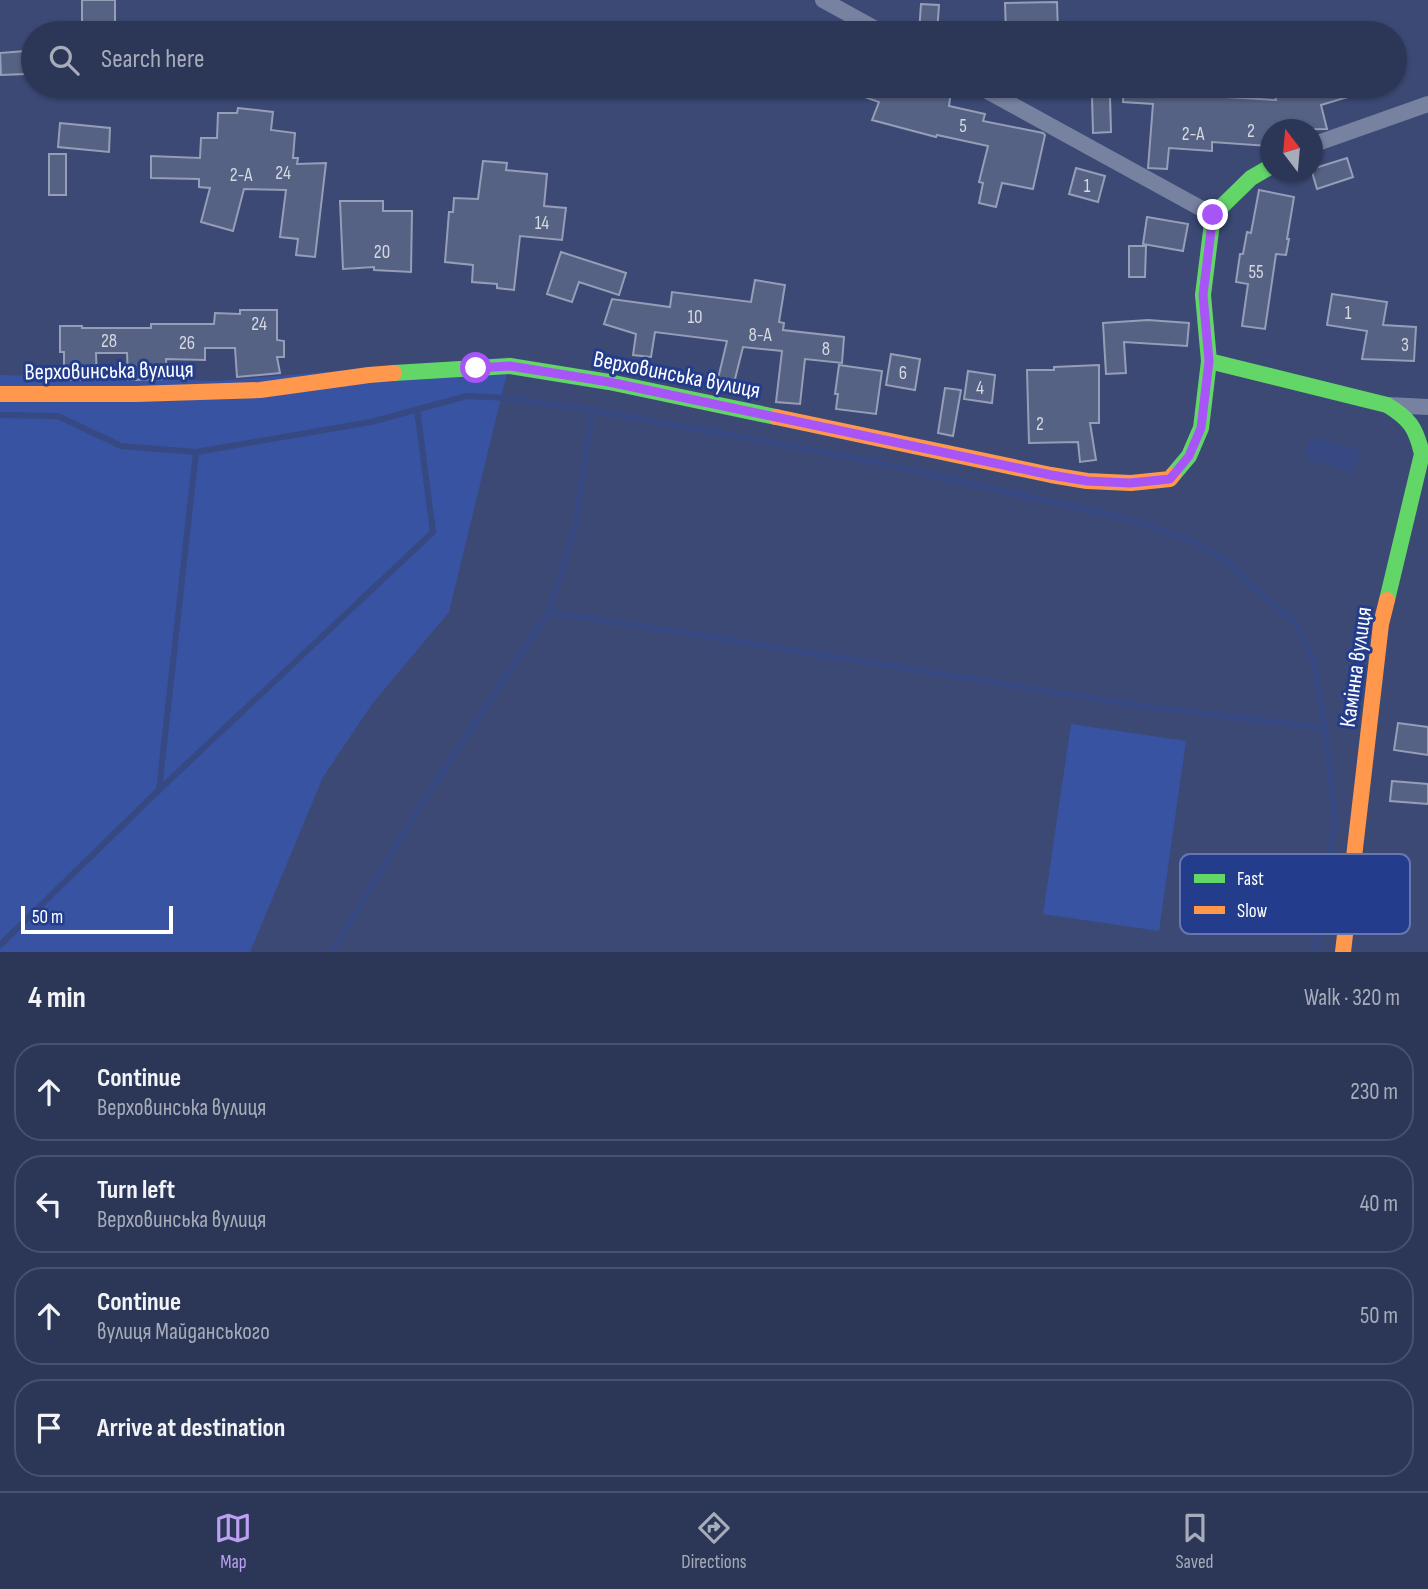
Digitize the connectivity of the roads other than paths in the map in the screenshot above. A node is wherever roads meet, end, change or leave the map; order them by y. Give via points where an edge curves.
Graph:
1 (823, 0) edge
2 (861, 21) edge
3 (1000, 98) edge
4 (1428, 104) edge
5 (1323, 141) edge
6 (1260, 173) edge
7 (1213, 215) junction
8 (1209, 361) junction
9 (0, 394) edge
10 (1387, 405) junction
11 (1428, 407) edge
12 (1354, 854) edge
13 (1345, 934) edge
14 (1343, 952) edge

1 - 2 street
3 - 7 street
4 - 5 street
6 - 7 street
7 - 8 street, Верховинська вулиця via 1203,295
8 - 9 street, Верховинська вулиця via 1201,428 1189,456 1170,479 1130,483 1051,475 609,382 510,366 369,375 260,390
8 - 10 street, Камінна вулиця
10 - 11 street, Камінна вулиця
10 - 12 street, Камінна вулиця via 1406,416 1416,430 1422,454 1381,624
13 - 14 street, Камінна вулиця

